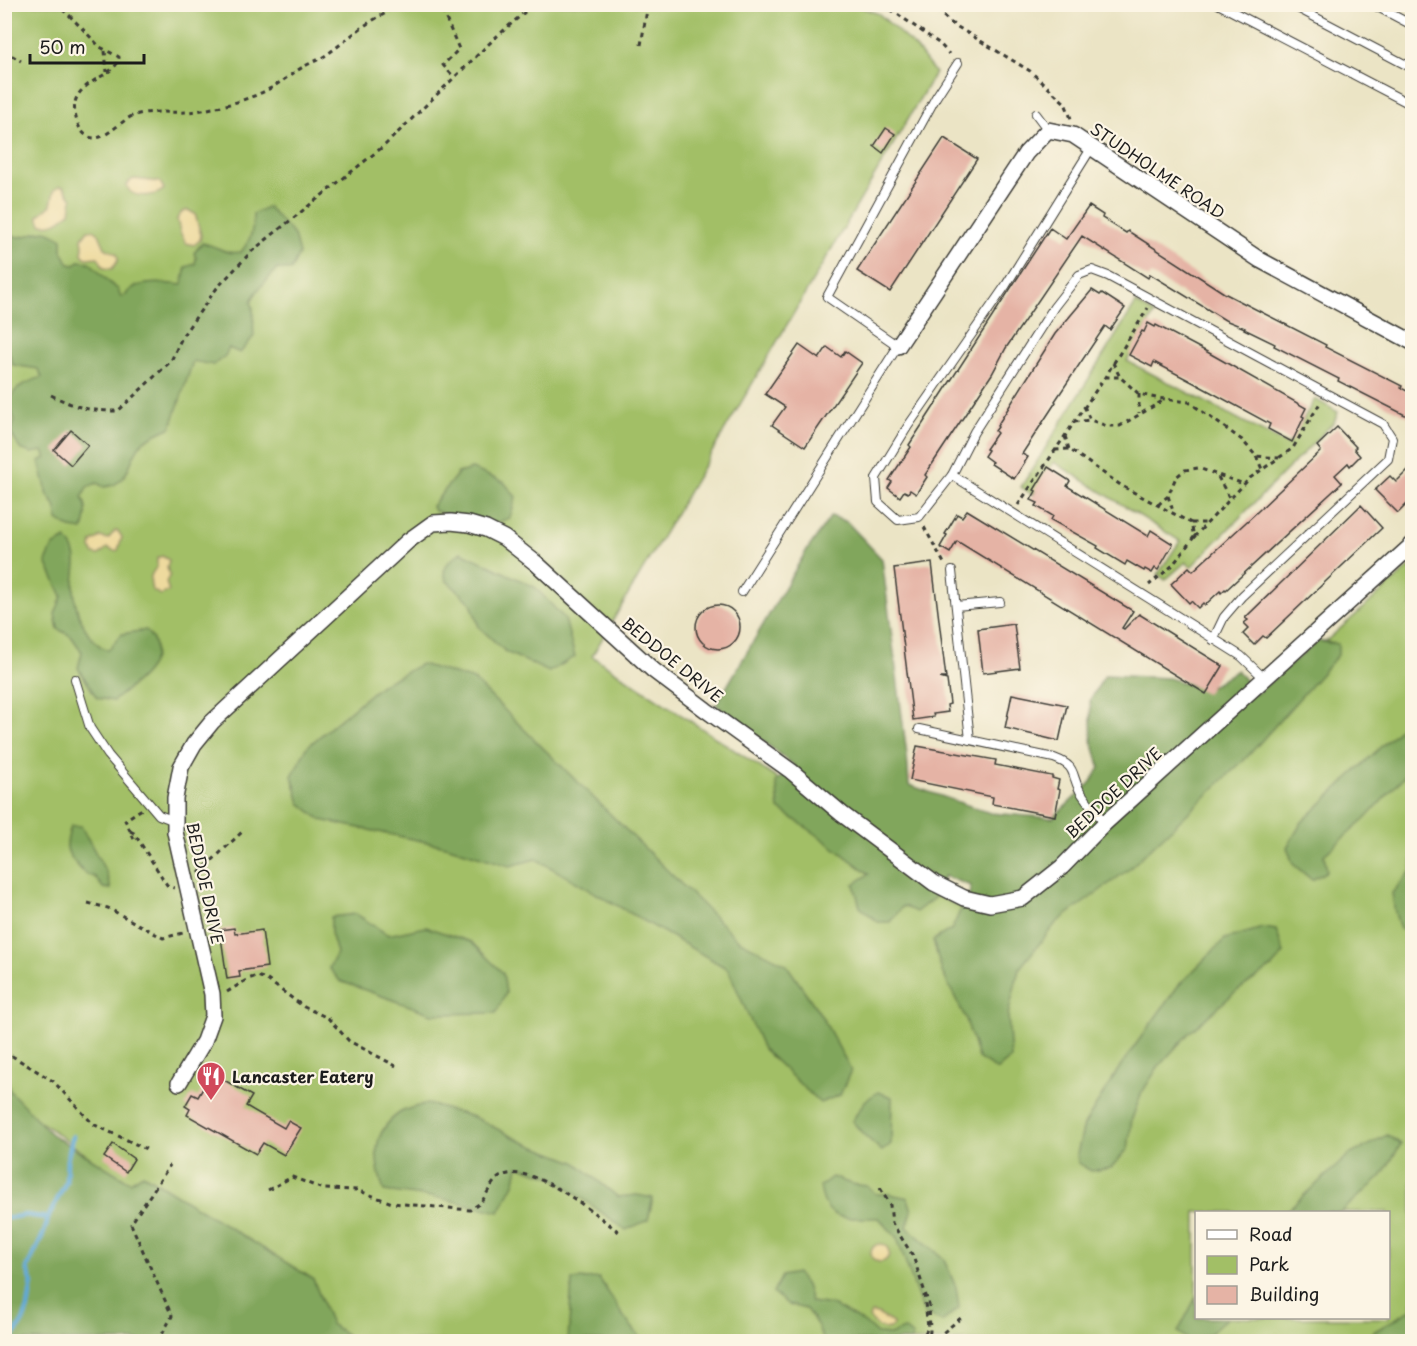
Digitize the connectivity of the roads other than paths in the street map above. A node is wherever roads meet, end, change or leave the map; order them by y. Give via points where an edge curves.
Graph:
1 (1218, 4) edge
2 (1290, 4) edge
3 (1372, 4) edge
4 (1413, 25) edge
5 (957, 63) dead end
6 (1413, 68) edge
7 (1413, 105) edge
8 (1036, 114) dead end
9 (1048, 130) junction
10 (1092, 147) junction
11 (1413, 342) edge
12 (898, 346) junction
13 (952, 475) junction
14 (1413, 545) edge
15 (952, 572) road end
16 (742, 592) dead end
17 (1000, 602) dead end
18 (956, 606) junction
19 (1212, 639) junction
20 (1264, 678) junction
21 (75, 679) dead end
22 (919, 729) dead end
23 (970, 740) junction
24 (175, 821) junction
25 (1105, 823) junction
26 (179, 1083) dead end

1 - 7 lane
2 - 6 lane
3 - 4 lane
5 - 12 lane via 827,297
8 - 9 lane
9 - 10 street, STUDHOLME ROAD via 1073,135
9 - 12 street via 1026,153
10 - 11 street, STUDHOLME ROAD via 1260,260
10 - 13 lane via 1006,285 876,478 878,502 898,520 919,517
12 - 16 lane
13 - 19 lane
13 - 19 lane via 974,432 1054,307 1079,275 1092,270 1383,424 1392,438 1388,459 1242,596
14 - 20 street, BEDDOE DRIVE
15 - 18 lane
17 - 18 lane
18 - 23 lane
19 - 20 lane via 1241,656
20 - 25 street, BEDDOE DRIVE
21 - 24 lane via 90,728 108,755 159,815
22 - 23 lane
23 - 25 lane via 1065,762
24 - 25 street, BEDDOE DRIVE via 181,767 212,722 408,541 433,523 451,522 486,529 504,538 653,670 934,883 964,898 990,904 1023,898 1062,867
24 - 26 street, BEDDOE DRIVE via 213,1016 204,1041

